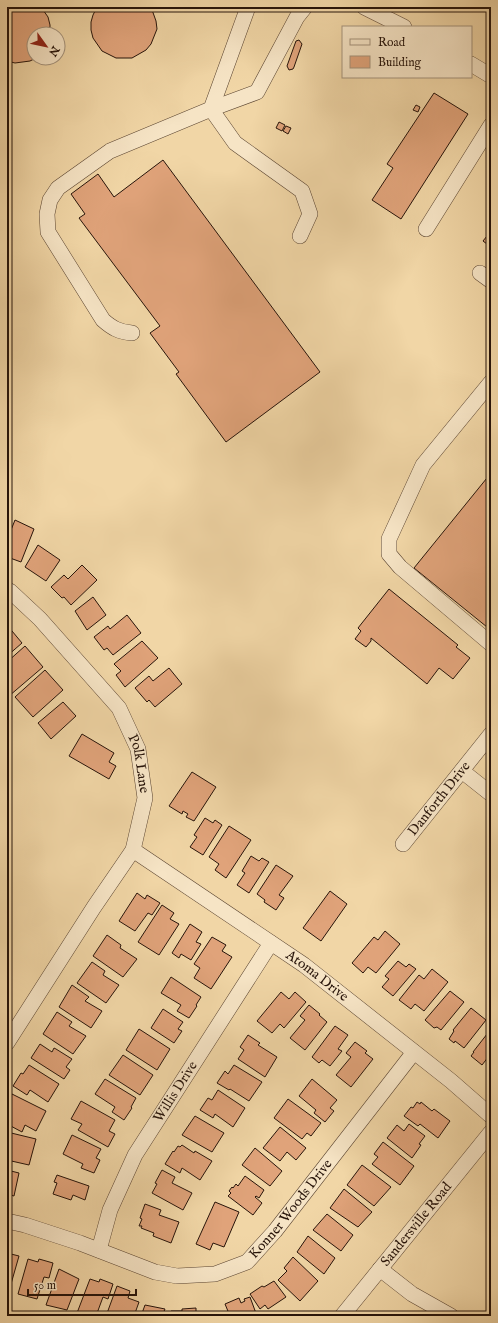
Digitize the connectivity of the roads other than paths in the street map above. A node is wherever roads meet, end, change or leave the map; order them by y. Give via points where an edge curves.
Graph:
1 (248, 7) edge
2 (305, 7) edge
3 (364, 7) edge
4 (402, 26) edge
5 (472, 65) edge
6 (491, 76) edge
7 (211, 109) junction
8 (491, 125) edge
9 (426, 229) dead end
10 (300, 236) dead end
11 (132, 333) dead end
12 (491, 382) edge
13 (7, 590) edge
14 (491, 644) edge
15 (491, 734) edge
16 (462, 771) junction
17 (491, 794) edge
18 (403, 844) dead end
19 (133, 850) junction
20 (271, 943) junction
21 (7, 1043) edge
22 (414, 1052) junction
23 (491, 1116) edge
24 (491, 1132) edge
25 (7, 1221) edge
26 (99, 1250) junction
27 (380, 1270) junction
28 (428, 1310) edge
29 (342, 1316) edge
30 (451, 1316) edge

1 - 7 street
2 - 7 street via 297,17 257,92
3 - 4 street
5 - 6 street
7 - 10 street via 235,144 302,191 310,214
7 - 11 street via 110,151 58,188 50,200 47,214 48,232 94,307 114,330
8 - 9 street
12 - 14 street via 423,465 389,539 389,554 400,567
13 - 19 street, Polk Lane via 40,619 119,708 138,749 145,798
15 - 16 street, Danforth Drive
16 - 17 street
16 - 18 street, Danforth Drive
19 - 20 street, Atoma Drive
19 - 21 street, Polk Lane
20 - 22 street, Atoma Drive via 304,965
20 - 26 street, Willis Drive via 135,1155 110,1210
22 - 23 street, Atoma Drive
22 - 26 street, Konner Woods Drive via 275,1231 247,1262 215,1274 177,1276 155,1272
24 - 27 street, Sandersville Road
25 - 26 street, Konner Woods Drive
27 - 28 street via 412,1294
27 - 29 street, Sandersville Road
28 - 30 street

